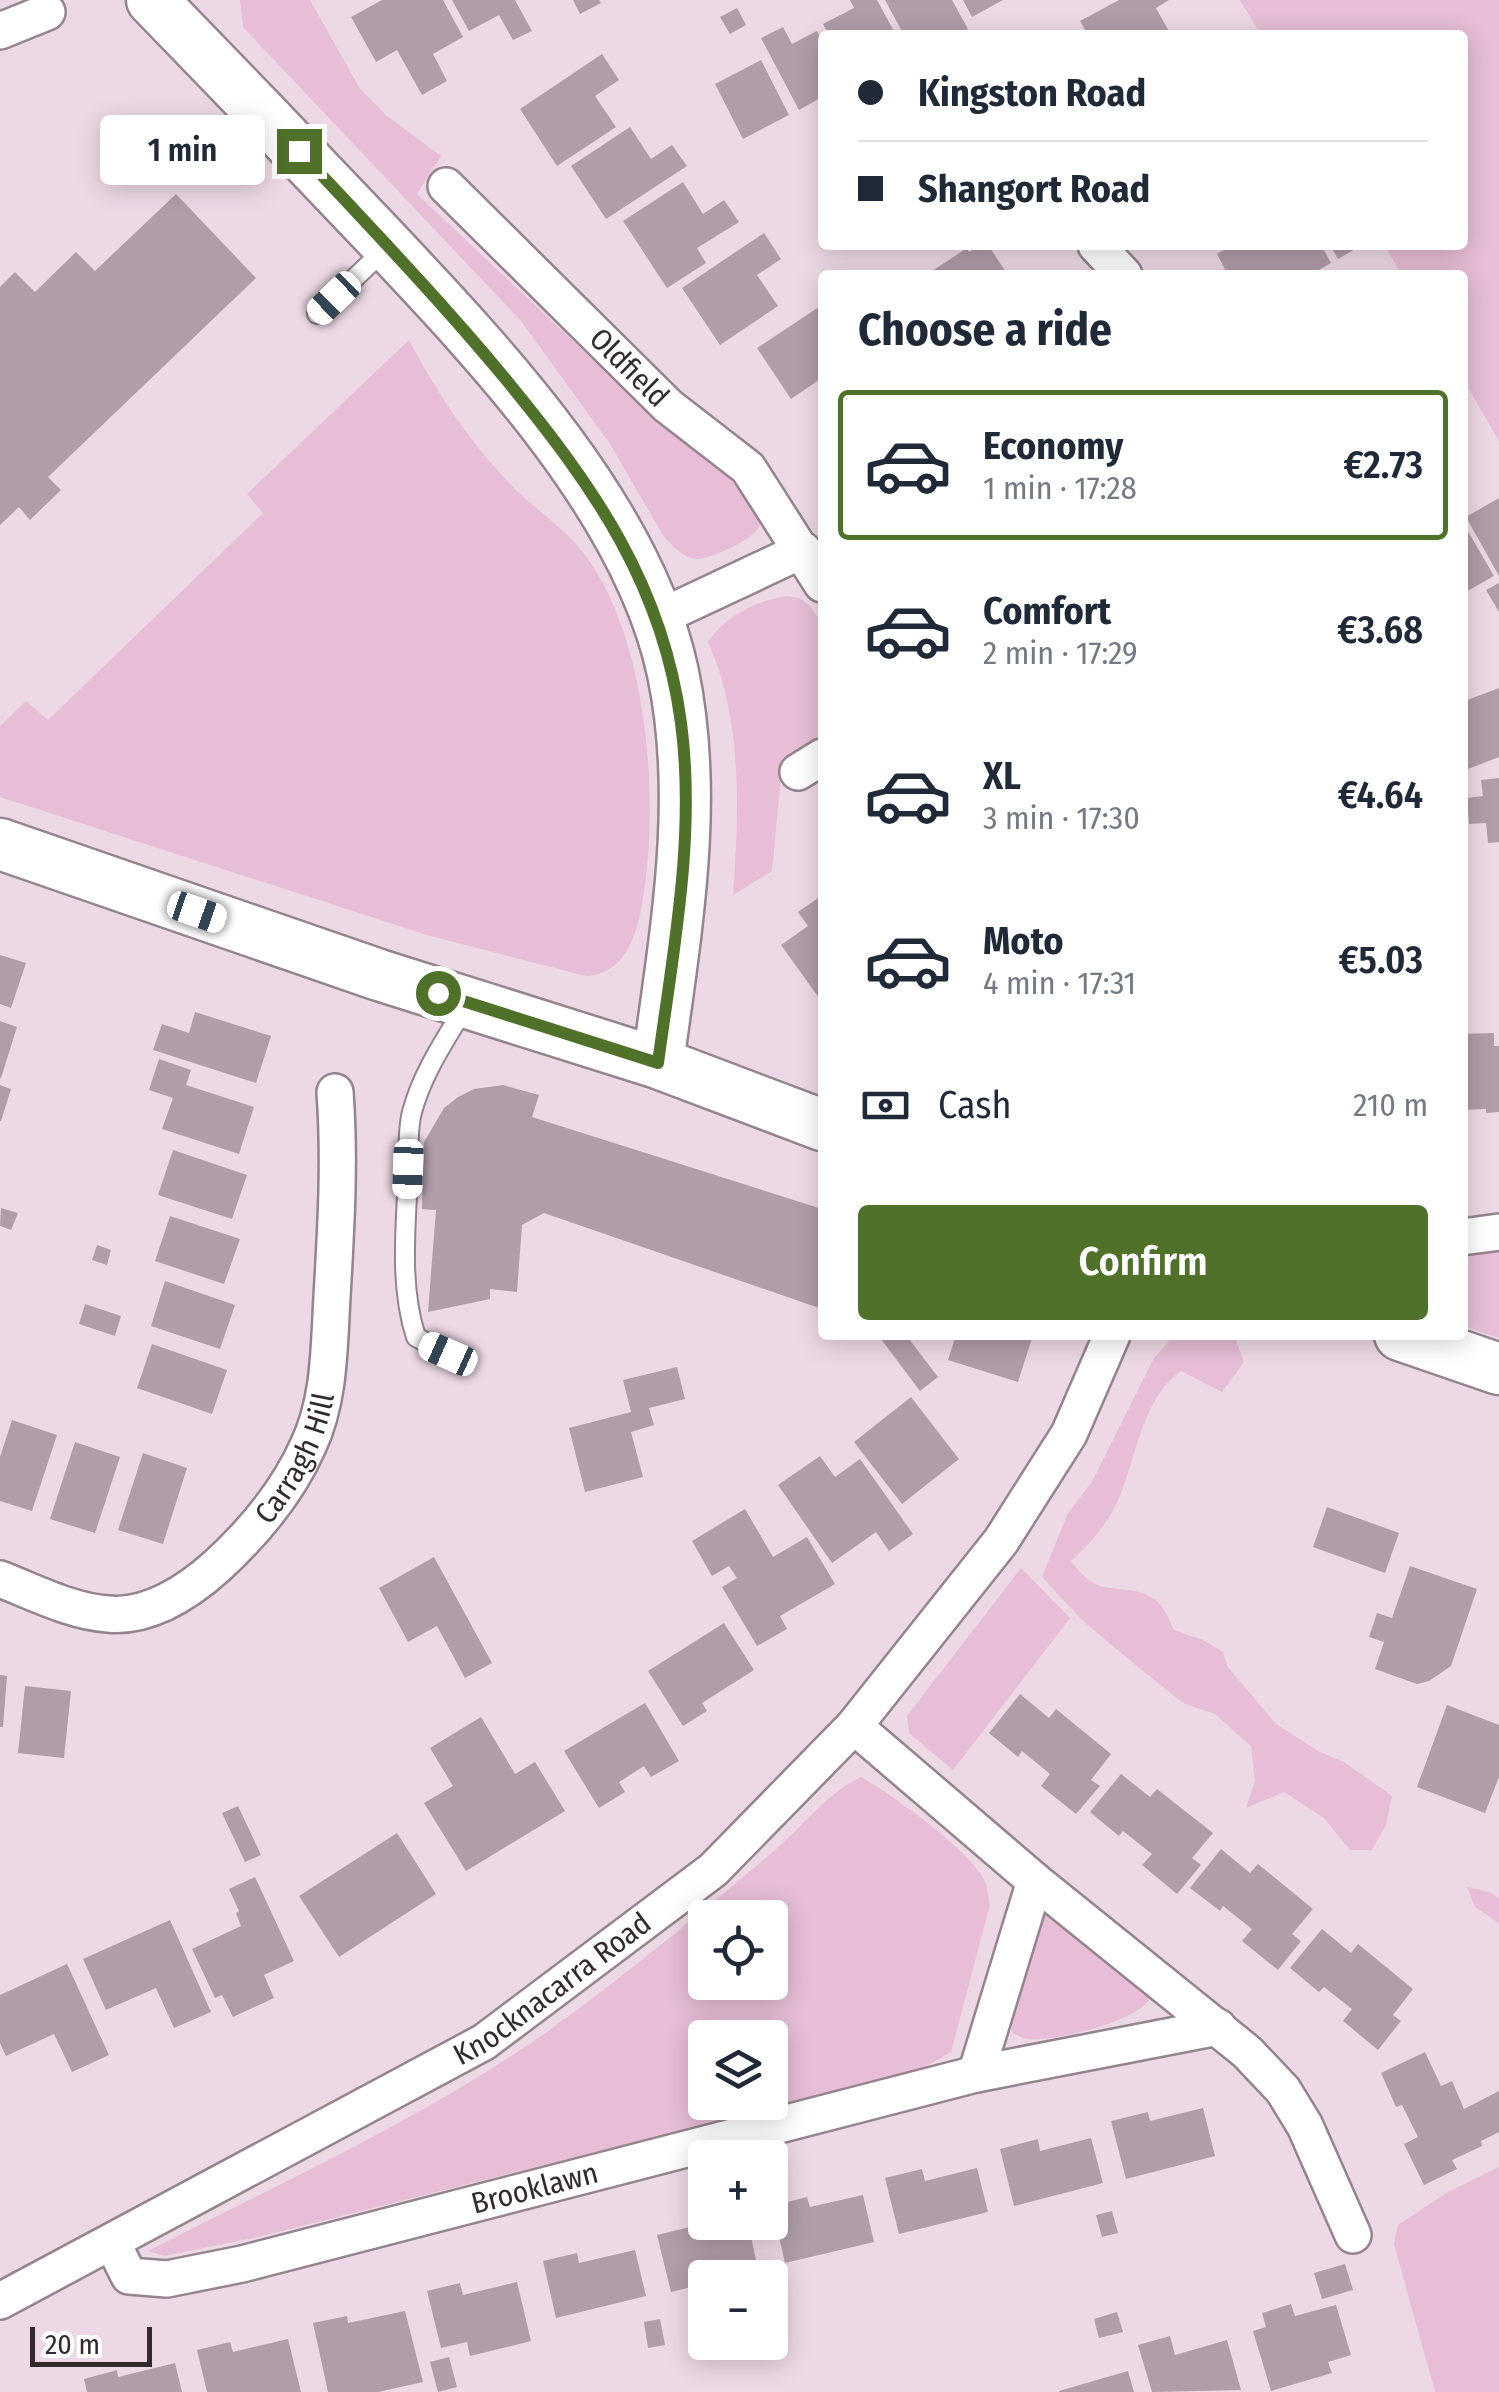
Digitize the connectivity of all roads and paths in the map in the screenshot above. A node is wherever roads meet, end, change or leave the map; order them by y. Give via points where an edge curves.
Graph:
1 (152, 0) edge
2 (48, 12) dead end
3 (0, 31) edge
4 (446, 186) dead end
5 (388, 246) junction
6 (1101, 250) edge
7 (1119, 270) edge
8 (317, 314) dead end
9 (803, 550) junction
10 (818, 577) edge
11 (656, 618) junction
12 (0, 844) edge
13 (468, 1002) junction
14 (658, 1063) junction
15 (335, 1092) dead end
16 (818, 1124) edge
17 (1499, 1232) edge
18 (1468, 1236) edge
19 (1110, 1340) edge
20 (1414, 1340) edge
21 (448, 1354) dead end
22 (1499, 1370) edge
23 (0, 1579) edge
24 (854, 1726) junction
25 (1036, 1881) junction
26 (1218, 2027) junction
27 (976, 2074) junction
28 (1352, 2235) dead end
29 (112, 2242) junction
30 (0, 2300) edge

1 - 5 street
2 - 3 street
4 - 9 street, Oldfield via 668,406 748,468
5 - 8 lane
5 - 11 street via 461,325 602,506
6 - 7 street
9 - 10 street, Oldfield
9 - 11 street
11 - 14 street via 672,670 686,782
12 - 13 street
13 - 14 street
13 - 21 lane via 412,1113 410,1318 416,1337
14 - 16 street
15 - 23 street, Carragh Hill via 340,1159 325,1389 309,1445 274,1503 210,1572 146,1610 107,1614
17 - 18 street
19 - 24 street, Knocknacarra Road via 1069,1434 1025,1505
20 - 22 street
24 - 25 street
24 - 29 street, Knocknacarra Road via 713,1870 484,2042
25 - 26 street
25 - 27 street
26 - 27 street, Brooklawn
26 - 28 street via 1283,2090
27 - 29 street, Brooklawn via 186,2276 130,2276
29 - 30 street, Knocknacarra Road

